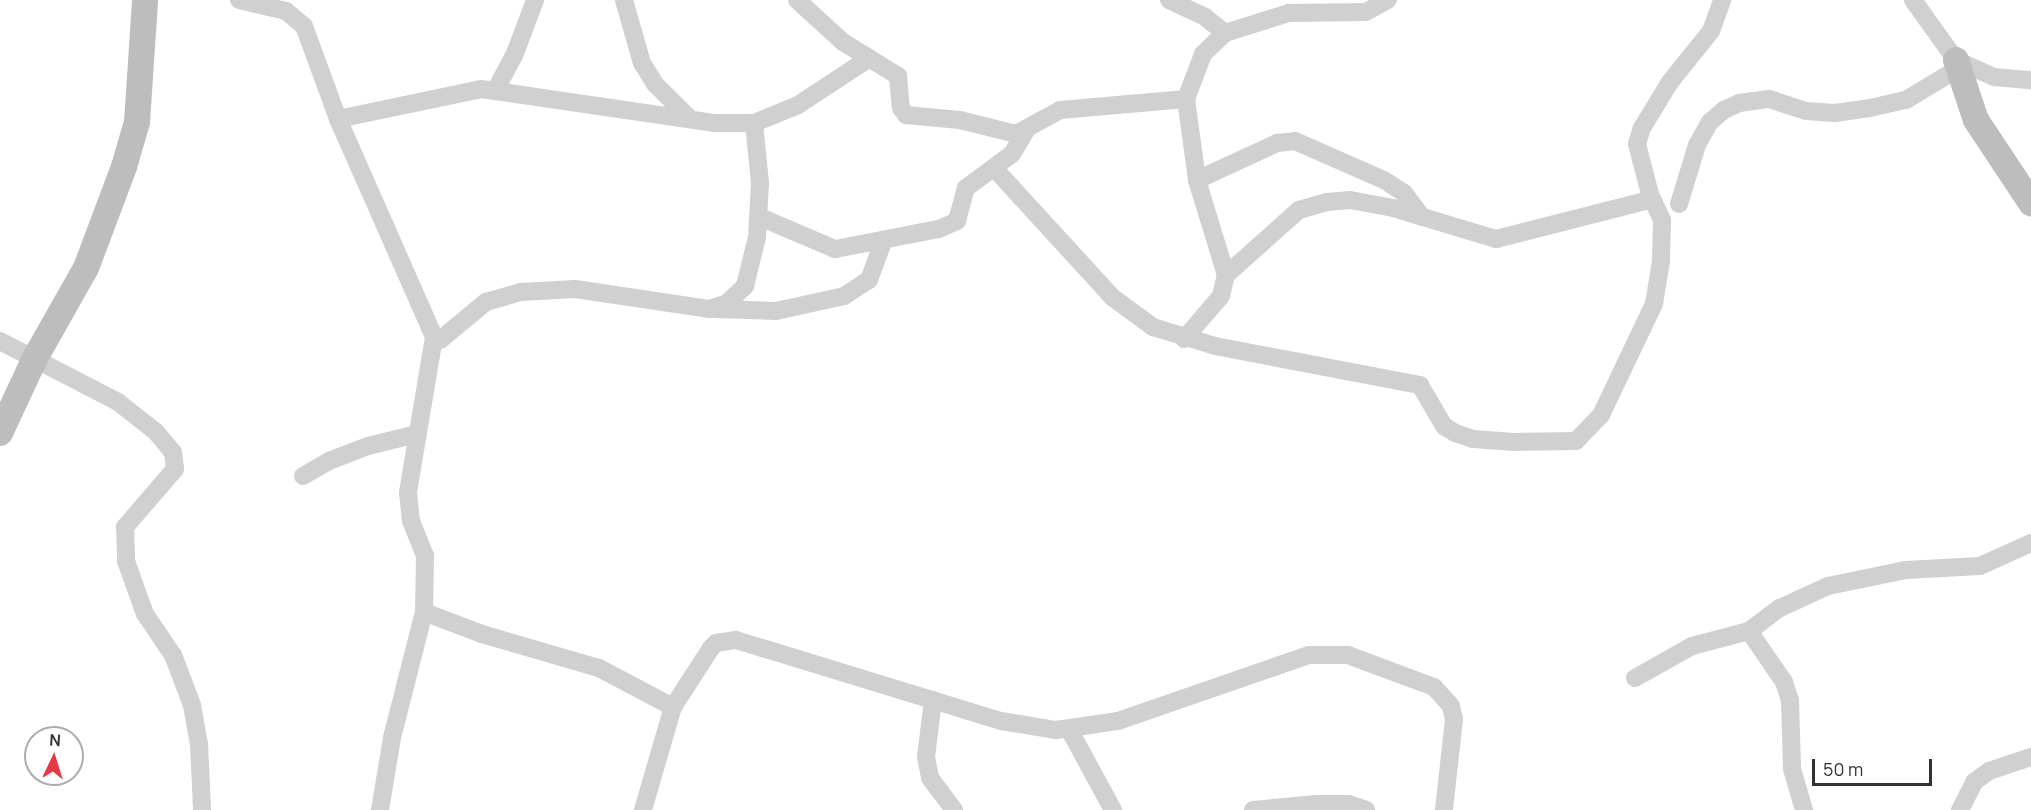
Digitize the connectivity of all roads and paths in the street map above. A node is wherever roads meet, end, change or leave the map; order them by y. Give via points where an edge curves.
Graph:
1 (145, 0) edge
2 (239, 0) edge
3 (301, 0) edge
4 (535, 0) edge
5 (624, 0) edge
6 (797, 0) edge
7 (1169, 0) edge
8 (1388, 0) edge
9 (1722, 0) edge
10 (1914, 0) edge
11 (297, 18) junction
12 (1225, 33) junction
13 (868, 59) junction
14 (1957, 64) junction
15 (2031, 80) edge
16 (495, 91) junction
17 (1186, 99) junction
18 (688, 117) junction
19 (338, 119) junction
20 (754, 123) junction
21 (1025, 132) junction
22 (994, 168) junction
23 (1197, 180) junction
24 (1650, 194) junction
25 (2031, 203) edge
26 (1679, 204) dead end
27 (760, 217) junction
28 (1422, 217) junction
29 (883, 242) junction
30 (1226, 275) junction
31 (709, 309) junction
32 (1184, 339) junction
33 (440, 340) dead end
34 (0, 341) edge
35 (35, 358) junction
36 (0, 433) edge
37 (416, 434) junction
38 (303, 476) dead end
39 (2031, 543) edge
40 (424, 612) junction
41 (1749, 631) junction
42 (1635, 678) dead end
43 (933, 700) junction
44 (673, 707) junction
45 (1069, 729) junction
46 (2031, 757) edge
47 (202, 810) edge
48 (381, 810) edge
49 (643, 810) edge
50 (954, 810) edge
51 (1113, 810) edge
52 (1253, 810) edge
53 (1366, 810) edge
54 (1444, 810) edge
55 (1804, 810) edge
56 (1960, 810) edge

1 - 35 street via 137,122 124,167 86,268
2 - 11 street via 286,11
3 - 11 street
4 - 16 street via 521,40
5 - 18 street via 642,63 655,84
6 - 13 street
7 - 12 street via 1205,17
8 - 12 street via 1366,12 1289,13
9 - 24 street via 1711,31 1670,82 1642,128 1637,144 1638,161
10 - 14 street
11 - 19 street via 313,42
12 - 17 street via 1203,54
13 - 20 street via 798,105
13 - 21 street via 898,75 901,108 906,115 960,120 1016,134
14 - 15 street via 1994,77
14 - 25 street via 1984,136
14 - 26 street via 1906,100 1870,108 1835,113 1806,111 1769,99 1739,103 1724,110 1710,122 1697,145
16 - 18 street
16 - 19 street via 466,90
17 - 21 street via 1060,110
17 - 23 street
18 - 20 street via 714,123
19 - 37 street via 434,337
20 - 27 street
21 - 22 street via 1012,154
22 - 29 street via 966,188 957,221
22 - 32 street via 1112,297 1153,327
23 - 28 street via 1277,143 1295,141 1384,180 1404,193
23 - 30 street
24 - 28 street via 1645,201 1496,239
24 - 32 street via 1662,220 1654,304 1601,415 1576,441 1473,439 1444,426 1420,385
27 - 29 street via 823,247 845,249
27 - 31 street via 745,286 727,303
28 - 30 street via 1350,200 1315,204 1293,214
29 - 31 street via 868,280 844,296 776,311
30 - 32 street via 1221,296
31 - 33 street via 575,289 521,292 486,302
34 - 35 street
35 - 36 street
35 - 47 street via 118,402 156,432 175,457 175,469 125,527 126,561 145,614 173,655 192,705 199,742
37 - 38 street via 358,450
37 - 40 street via 408,507 425,555
39 - 41 street via 1980,566 1897,571 1828,586 1780,608
40 - 44 street via 482,634 599,668
40 - 48 street via 392,738
41 - 42 street via 1692,646
41 - 55 street via 1784,682 1790,700 1792,769
43 - 44 street via 736,640 716,643 711,648
43 - 45 street via 1001,721
43 - 50 street via 926,757 930,778
44 - 49 street
45 - 51 street
45 - 54 street via 1119,721 1309,655 1348,654 1434,687 1451,706 1454,719
46 - 56 street via 1989,771 1974,782
52 - 53 street via 1317,804 1349,804

